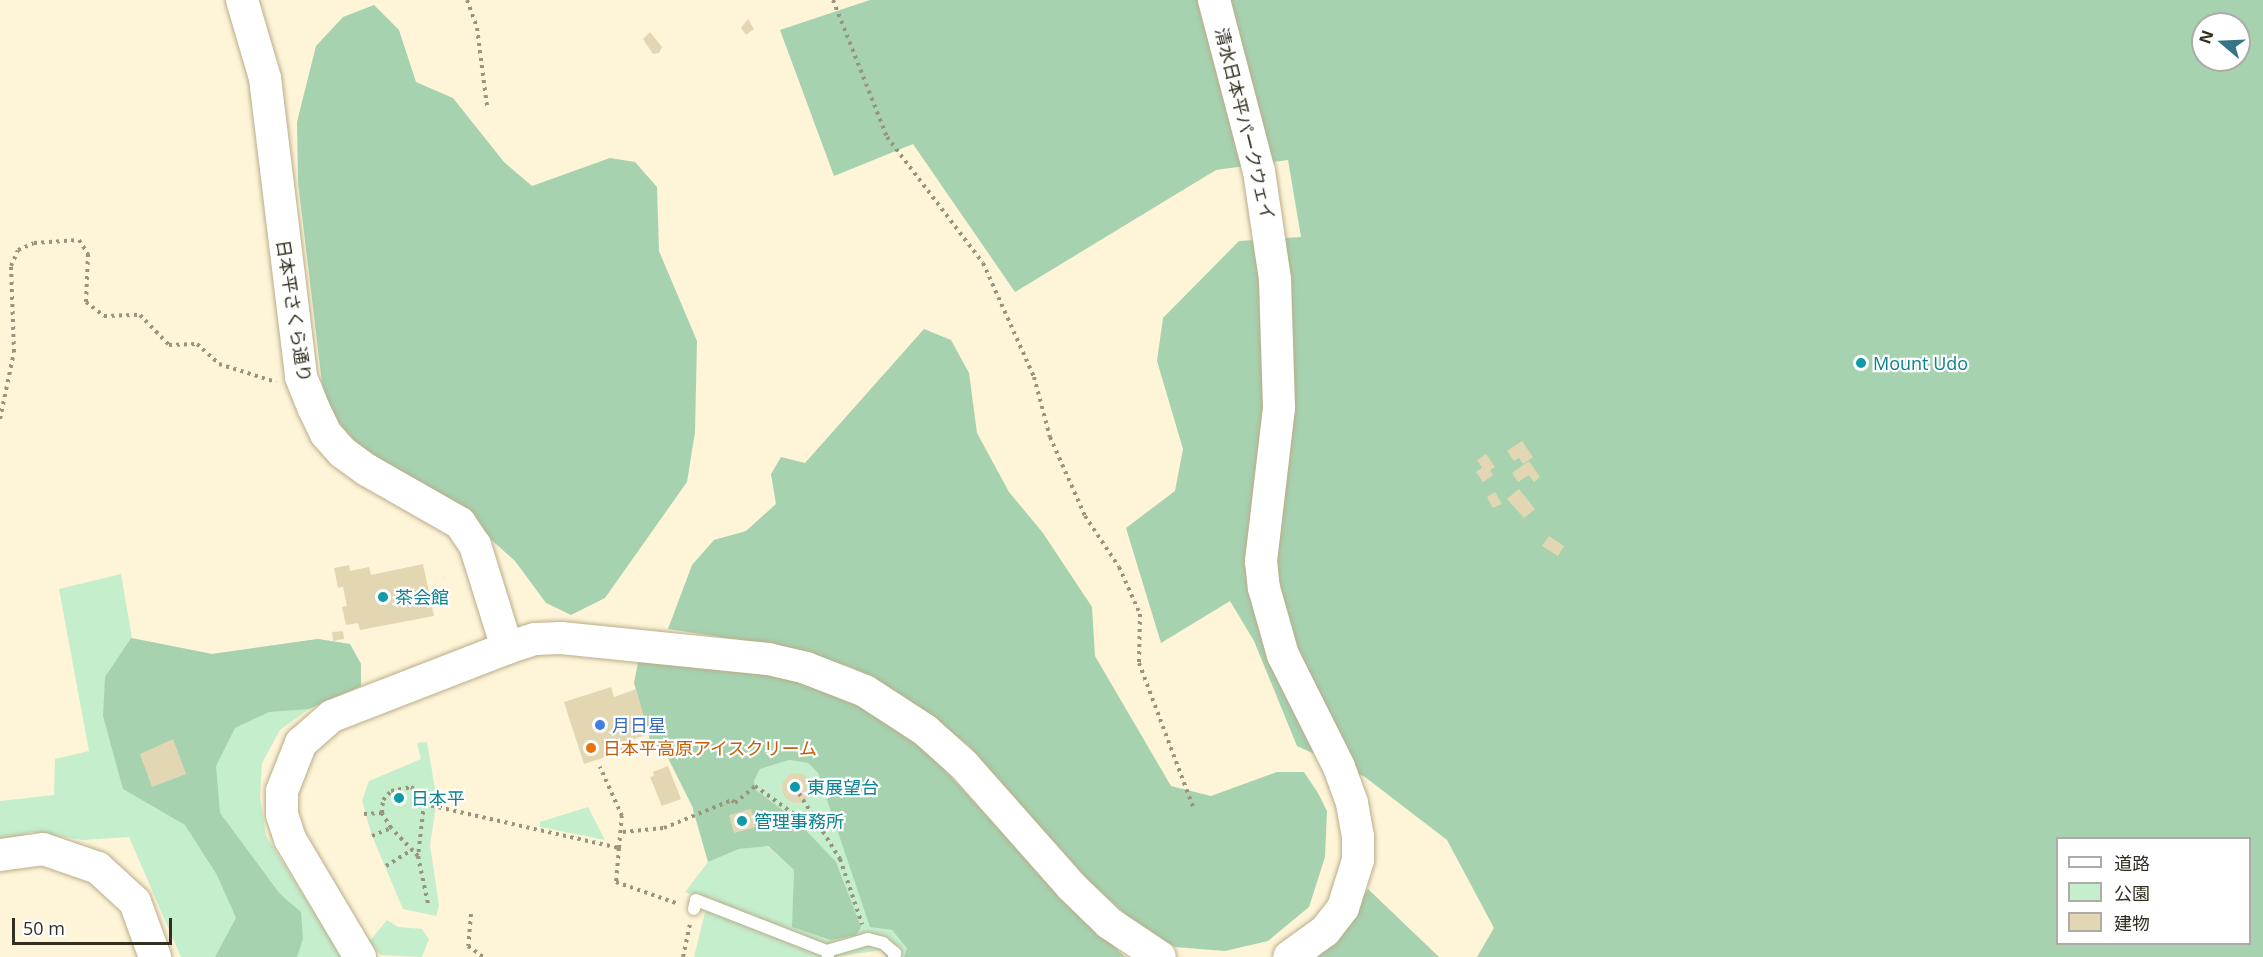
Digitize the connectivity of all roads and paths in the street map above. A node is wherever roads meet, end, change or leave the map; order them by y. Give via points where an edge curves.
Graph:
1 (242, 0) edge
2 (467, 0) edge
3 (834, 0) edge
4 (1215, 0) edge
5 (488, 106) dead end
6 (303, 382) junction
7 (0, 419) edge
8 (507, 648) junction
9 (600, 767) dead end
10 (795, 787) dead end
11 (424, 804) junction
12 (1194, 809) dead end
13 (382, 813) junction
14 (364, 814) dead end
15 (815, 816) junction
16 (391, 828) junction
17 (623, 832) junction
18 (372, 836) dead end
19 (619, 848) junction
20 (412, 850) junction
21 (0, 855) edge
22 (418, 856) junction
23 (386, 866) dead end
24 (428, 904) dead end
25 (694, 909) junction
26 (471, 914) dead end
27 (868, 939) junction
28 (827, 954) edge
29 (155, 957) edge
30 (360, 957) edge
31 (483, 957) edge
32 (682, 957) edge
33 (894, 957) edge
34 (1160, 957) edge
35 (1289, 957) edge

1 - 6 street, 日本平さくら通り via 265,78
2 - 5 path via 477,28
3 - 12 path via 887,137 983,263 1034,377 1050,437 1085,516 1140,614 1139,663
4 - 35 street, 清水日本平パークウェイ via 1259,171 1275,280 1279,408 1261,561 1264,588 1283,655 1339,767 1358,836 1358,860 1343,908 1325,932
6 - 7 path via 268,382 219,364 197,344 170,345 140,315 104,316 86,302 88,254 79,240 34,243 18,250 10,266 14,352
6 - 8 street, 日本平さくら通り via 326,434 342,452 460,523 474,545
8 - 30 street via 332,716 300,743 282,791 282,815 290,839
8 - 34 street via 535,639 561,638 703,651 806,668 865,691 925,730 964,765 1071,886 1109,923
9 - 17 path via 622,816
10 - 15 path
11 - 13 path via 422,793 411,787 391,791 383,800
11 - 19 path
11 - 22 path
13 - 14 path
13 - 16 path
15 - 17 path via 795,815 755,786 735,803 732,800 664,828
15 - 27 path via 840,859
16 - 18 path
16 - 20 path
17 - 19 path
19 - 25 path via 616,882
20 - 22 path
20 - 23 path
21 - 29 street via 43,849 99,868 135,902
22 - 24 path
25 - 28 lane via 696,900
25 - 32 path
26 - 31 path via 468,946
27 - 28 lane
27 - 33 lane via 883,943

